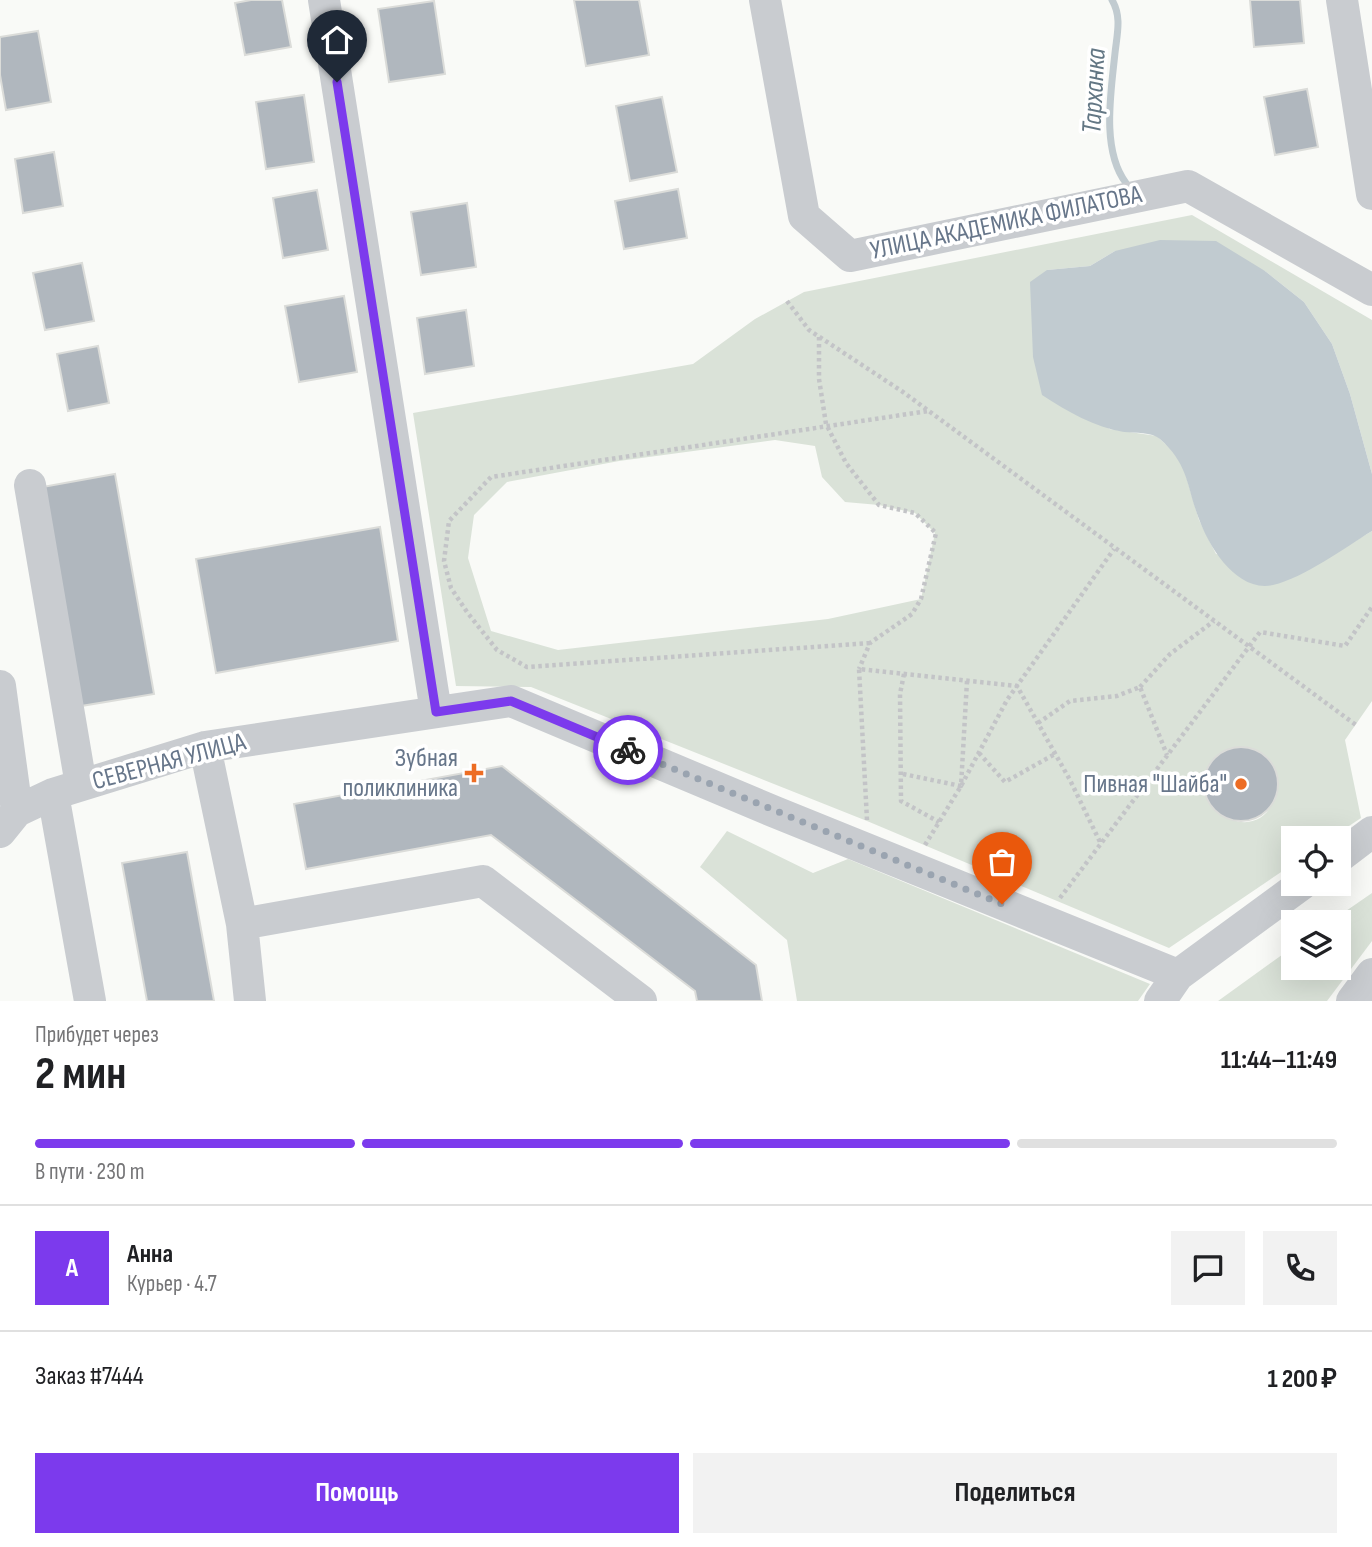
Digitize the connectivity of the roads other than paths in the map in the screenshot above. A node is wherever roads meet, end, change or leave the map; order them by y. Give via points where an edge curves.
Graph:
1 (324, 0) edge
2 (765, 0) edge
3 (1342, 0) edge
4 (1372, 194) edge
5 (1372, 290) edge
6 (30, 485) dead end
7 (0, 686) edge
8 (436, 712) junction
9 (205, 747) junction
10 (67, 789) junction
11 (9, 821) edge
12 (1372, 832) edge
13 (1351, 848) edge
14 (1286, 896) edge
15 (242, 924) junction
16 (1372, 974) edge
17 (1178, 975) junction
18 (81, 999) edge
19 (250, 1001) edge
20 (640, 1001) edge
21 (1160, 1001) edge
22 (1353, 1001) edge

1 - 8 street
2 - 5 street, УЛИЦА АКАДЕМИКА ФИЛАТОВА via 804,216 850,256 1188,186
3 - 4 street
6 - 10 street
7 - 11 street
8 - 9 street, СЕВЕРНАЯ УЛИЦА
8 - 17 street, СЕВЕРНАЯ УЛИЦА via 511,701
9 - 10 street, СЕВЕРНАЯ УЛИЦА
9 - 15 street
10 - 11 street, СЕВЕРНАЯ УЛИЦА
10 - 18 street
12 - 13 street
14 - 17 street
15 - 19 street
15 - 20 street via 482,881
16 - 22 street
17 - 21 street

